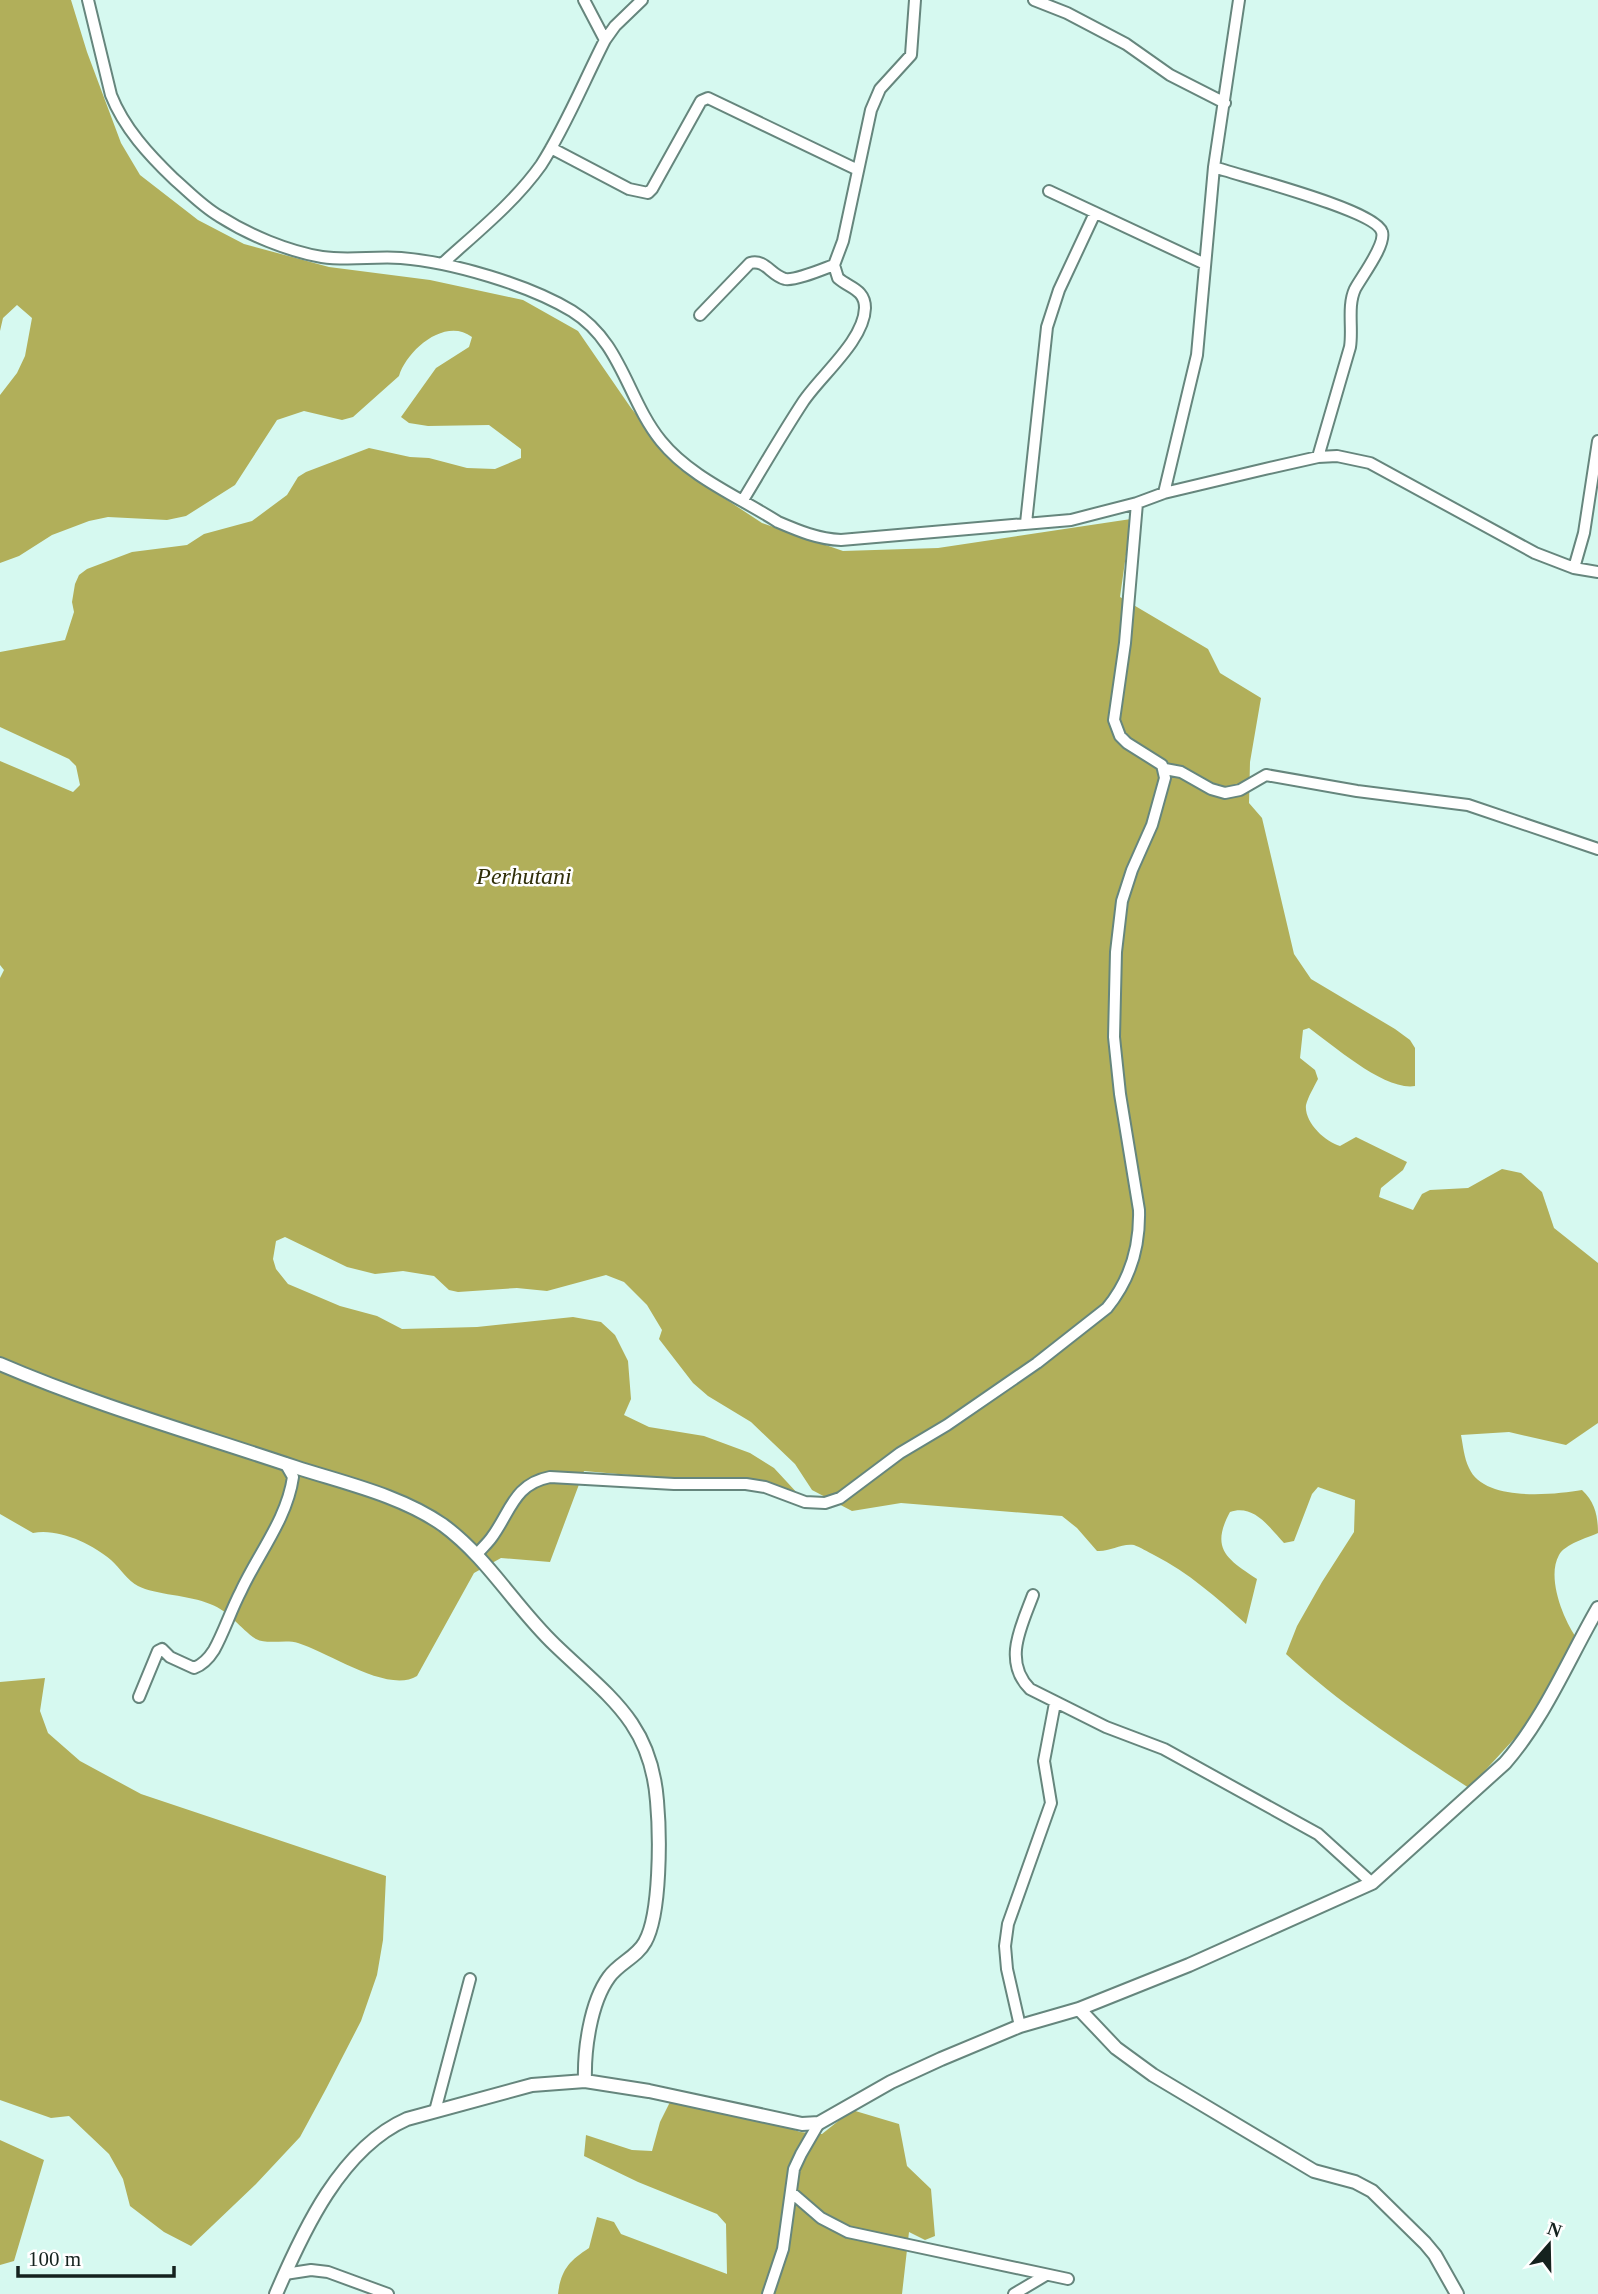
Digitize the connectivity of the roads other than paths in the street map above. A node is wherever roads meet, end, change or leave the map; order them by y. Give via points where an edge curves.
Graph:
1 (88, 0) edge
2 (584, 0) edge
3 (642, 0) edge
4 (915, 0) edge
5 (1034, 0) edge
6 (1239, 0) edge
7 (605, 40) junction
8 (1225, 103) junction
9 (551, 148) junction
10 (1214, 167) junction
11 (858, 170) junction
12 (1049, 191) dead end
13 (1095, 213) junction
14 (442, 264) junction
15 (1205, 264) junction
16 (834, 265) junction
17 (700, 315) dead end
18 (1598, 441) edge
19 (1318, 457) junction
20 (1164, 493) junction
21 (743, 500) junction
22 (1137, 503) junction
23 (1026, 523) junction
24 (1574, 568) junction
25 (1598, 572) edge
26 (1165, 769) junction
27 (1598, 849) edge
28 (0, 1364) edge
29 (285, 1463) junction
30 (477, 1554) junction
31 (1033, 1595) dead end
32 (1598, 1608) edge
33 (139, 1697) dead end
34 (1055, 1703) junction
35 (1372, 1883) junction
36 (470, 1979) dead end
37 (1079, 2009) junction
38 (1020, 2026) junction
39 (584, 2081) junction
40 (435, 2111) junction
41 (819, 2123) junction
42 (802, 2124) junction
43 (808, 2141) junction
44 (792, 2193) junction
45 (285, 2274) junction
46 (1046, 2275) junction
47 (1068, 2279) dead end
48 (276, 2294) edge
49 (387, 2294) edge
50 (768, 2294) edge
51 (1014, 2294) edge
52 (1457, 2294) edge

1 - 14 street via 111,96 124,123 156,162 218,216 253,234 322,257 400,258
2 - 7 street
3 - 7 street
4 - 11 street via 911,55 880,89
5 - 8 street via 1126,44 1170,75
6 - 8 street
7 - 9 street
8 - 10 street
9 - 11 street via 629,189 648,192 701,102 708,98
9 - 14 street via 521,191
10 - 15 street
10 - 19 street via 1335,203 1377,224 1382,232 1381,243 1352,297 1350,347
11 - 16 street
12 - 13 street
13 - 15 street
13 - 23 street via 1047,327
14 - 21 street via 549,299 594,328 611,347 668,449
15 - 20 street via 1197,355
16 - 17 street via 790,279 760,262 750,263
16 - 21 street via 838,278 861,295 863,318 844,354 804,400
18 - 24 street
19 - 20 street
19 - 24 street via 1370,463 1508,540
20 - 22 street
21 - 23 street via 778,522 825,539
22 - 23 street via 1070,520
22 - 26 street via 1114,720 1127,743
24 - 25 street
26 - 27 street via 1225,793 1266,775 1468,805
26 - 30 street via 1152,825 1126,883 1118,927 1114,1037 1139,1228 1124,1283 1107,1308 1037,1363 839,1498 815,1504 746,1484 550,1477 526,1486
28 - 29 street
29 - 30 street via 424,1513
29 - 33 street via 293,1478 287,1499 211,1654 194,1668 162,1649 158,1651
30 - 39 street via 541,1631 623,1709 642,1738 653,1768 658,1844 650,1929 640,1950 616,1969 602,1989 586,2048
31 - 34 street via 1016,1639 1016,1658 1026,1685
32 - 35 street via 1520,1746
34 - 35 street via 1164,1749 1318,1834
34 - 38 street via 1044,1761 1051,1803 1008,1924 1005,1946
35 - 37 street
36 - 40 street
37 - 38 street
37 - 52 street via 1116,2048 1153,2075 1314,2171 1372,2191 1425,2243
38 - 41 street via 891,2082
39 - 40 street via 532,2085
39 - 42 street
40 - 45 street via 392,2126 354,2161 317,2210
41 - 42 street
41 - 43 street
42 - 43 street
43 - 44 street via 794,2169
44 - 46 street via 821,2218 848,2232
44 - 50 street via 783,2249
45 - 48 street
45 - 49 street via 328,2272
46 - 47 street
46 - 51 street

